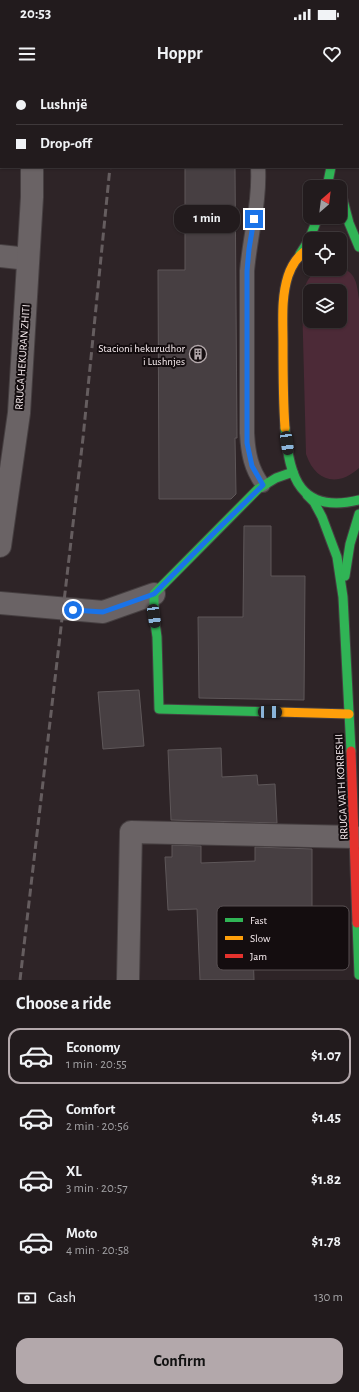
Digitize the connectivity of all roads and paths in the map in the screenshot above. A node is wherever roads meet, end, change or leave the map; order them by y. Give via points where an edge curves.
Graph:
1 (32, 168) edge
2 (258, 168) edge
3 (331, 168) edge
4 (336, 168) edge
5 (328, 180) edge
6 (338, 180) edge
7 (347, 215) edge
8 (315, 224) edge
9 (357, 250) edge
10 (303, 252) edge
11 (300, 254) junction
12 (0, 256) edge
13 (28, 260) junction
14 (293, 472) junction
15 (263, 485) junction
16 (307, 495) junction
17 (359, 500) edge
18 (359, 514) edge
19 (0, 546) edge
20 (154, 594) junction
21 (344, 597) junction
22 (0, 603) edge
23 (349, 714) junction
24 (355, 837) junction
25 (359, 975) edge
26 (128, 980) edge

1 - 13 street, RRUGA HEKURAN ZHITI
2 - 15 lane via 258,198 247,271 247,433 250,460
3 - 5 main road
4 - 6 main road
7 - 9 main road
8 - 11 main road
10 - 11 main road
11 - 14 main road, RRUGA VATH KORRESHI via 288,276 284,307 284,399 287,443
12 - 13 street
13 - 19 street, RRUGA HEKURAN ZHITI via 19,413
14 - 15 main road
14 - 16 main road, RRUGA VATH KORRESHI via 299,486
15 - 20 main road
16 - 17 main road via 328,503
16 - 21 main road, RRUGA VATH KORRESHI via 322,517 332,542
18 - 21 main road, RRUGA VATH KORRESHI via 348,554
20 - 22 street via 103,612
20 - 23 main road via 158,709
21 - 23 main road, RRUGA VATH KORRESHI
23 - 24 main road, RRUGA VATH KORRESHI
24 - 25 main road, RRUGA VATH KORRESHI
24 - 26 street via 131,832

